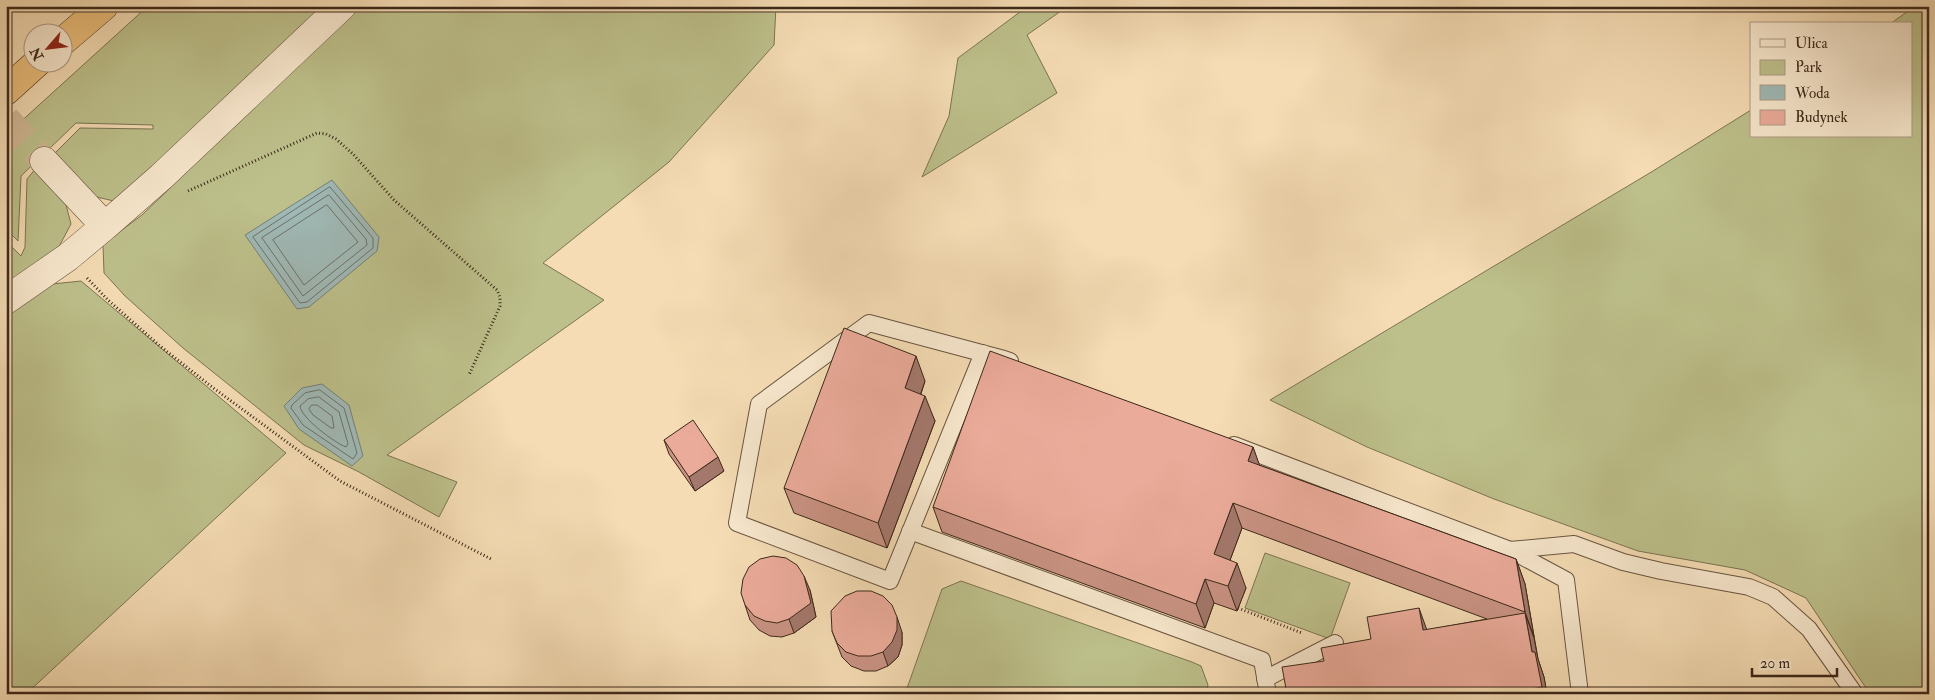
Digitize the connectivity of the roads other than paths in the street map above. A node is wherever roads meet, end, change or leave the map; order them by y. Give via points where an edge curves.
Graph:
1 (104, 6) edge
2 (342, 6) edge
3 (72, 33) edge
4 (27, 72) edge
5 (6, 91) edge
6 (44, 160) tunnel mouth
7 (105, 226) junction
8 (6, 300) edge
9 (983, 353) junction
10 (1022, 366) edge
11 (1216, 438) edge
12 (910, 530) junction
13 (1510, 550) junction
14 (1335, 643) edge
15 (1267, 686) edge
16 (1580, 694) edge
17 (1855, 694) edge

1 - 3 highway
2 - 7 street
4 - 5 highway
6 - 7 street
7 - 8 street via 68,257
9 - 10 lane
9 - 12 lane
9 - 12 lane via 870,322 759,404 737,523 890,581
11 - 13 lane
12 - 15 lane via 1262,660
13 - 16 lane via 1566,580
13 - 17 lane via 1574,544 1623,562 1749,587 1773,597 1809,629
14 - 15 lane

